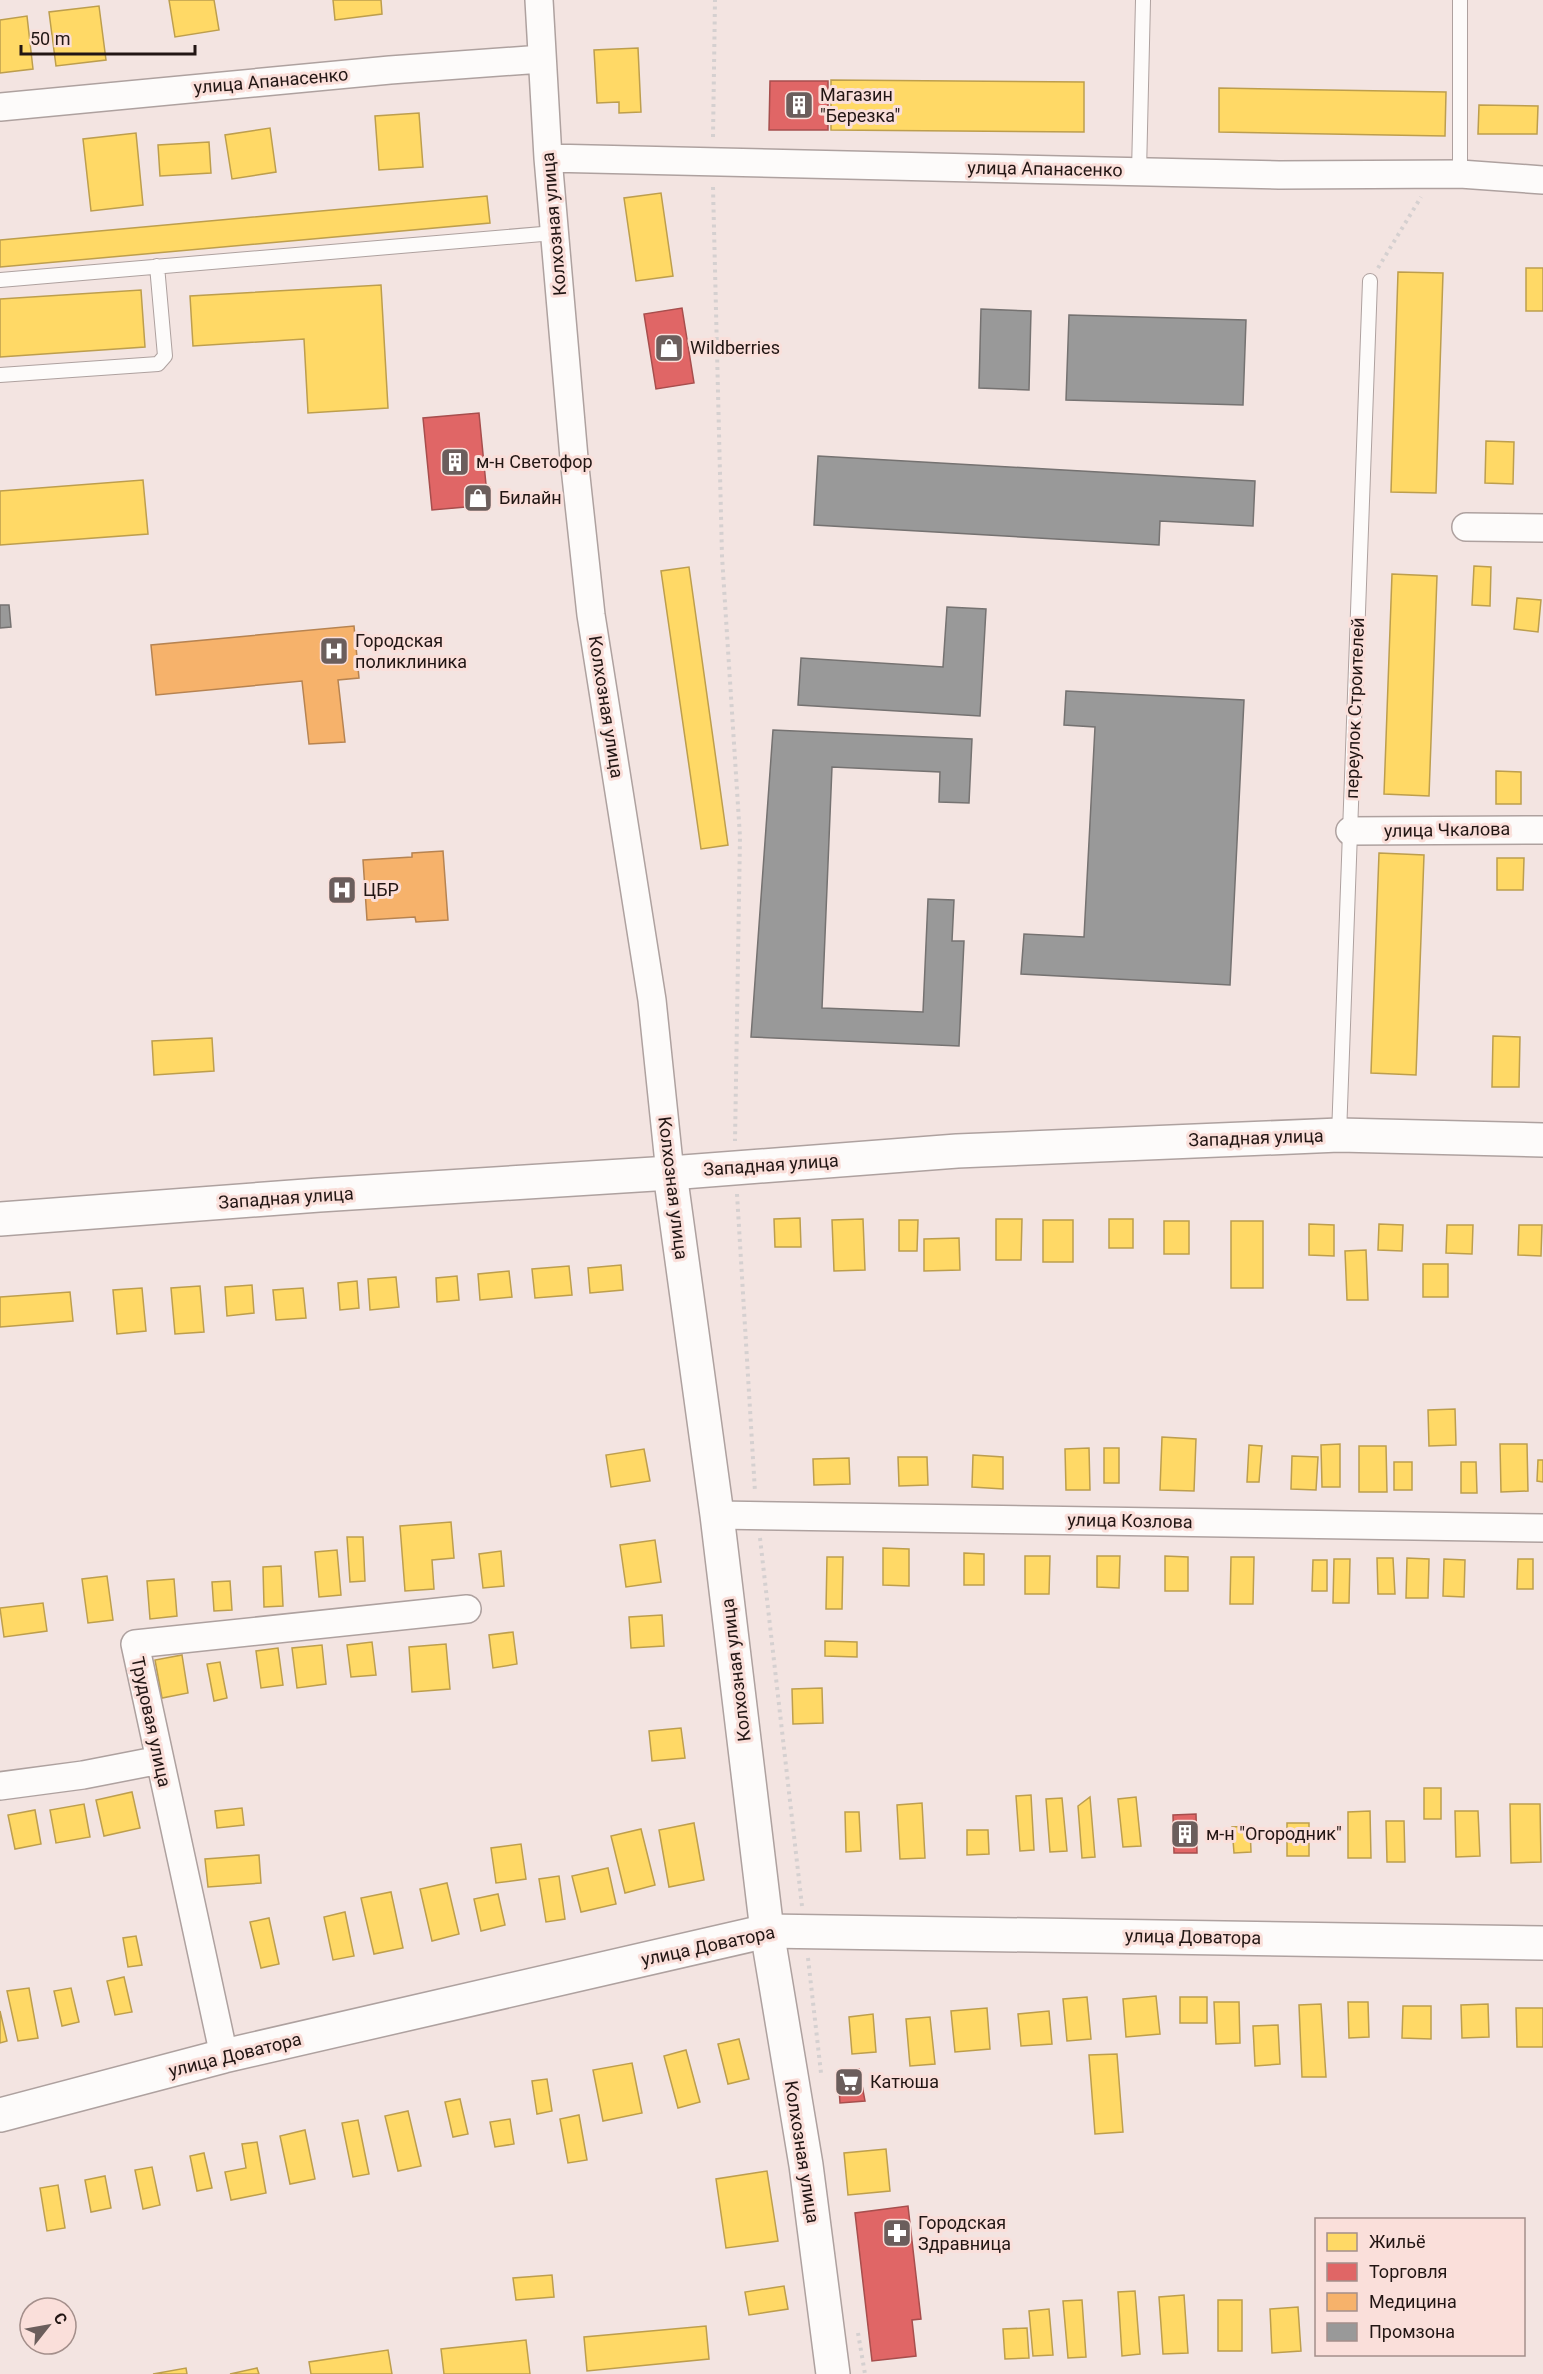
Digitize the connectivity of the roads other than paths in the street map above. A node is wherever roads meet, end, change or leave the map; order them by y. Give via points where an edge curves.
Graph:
1 (539, 0) edge
2 (1143, 0) edge
3 (1460, 0) edge
4 (542, 59) junction
5 (0, 107) edge
6 (548, 158) junction
7 (1139, 172) junction
8 (1448, 174) junction
9 (1543, 180) edge
10 (554, 233) junction
11 (157, 266) junction
12 (0, 279) edge
13 (1370, 282) road end
14 (0, 375) edge
15 (1466, 527) dead end
16 (1543, 528) edge
17 (1543, 830) edge
18 (1350, 831) junction
19 (1339, 1135) junction
20 (1543, 1140) edge
21 (670, 1173) junction
22 (0, 1219) edge
23 (717, 1515) junction
24 (1543, 1528) edge
25 (467, 1608) dead end
26 (159, 1760) junction
27 (0, 1786) edge
28 (767, 1930) junction
29 (1543, 1942) edge
30 (224, 2056) junction
31 (0, 2115) edge
32 (833, 2374) edge

1 - 4 street, Колхозная улица
2 - 7 lane
3 - 8 lane
4 - 5 street, улица Апанасенко
4 - 6 street, Колхозная улица
6 - 7 street, улица Апанасенко
6 - 10 street, Колхозная улица
7 - 8 street, улица Апанасенко
8 - 9 street, улица Апанасенко
10 - 11 lane
10 - 21 street, Колхозная улица via 591,615 652,1000
11 - 12 lane
11 - 14 lane via 165,356 158,364
13 - 18 lane, переулок Строителей
15 - 16 street
17 - 18 street, улица Чкалова
18 - 19 lane, переулок Строителей
19 - 20 street, Западная улица
19 - 21 street, Западная улица via 957,1151
21 - 22 street, Западная улица
21 - 23 street, Колхозная улица
23 - 24 street, улица Козлова
23 - 28 street, Колхозная улица
25 - 26 street, Трудовая улица via 135,1644
26 - 27 street
26 - 30 street, Трудовая улица
28 - 29 street, улица Доватора
28 - 30 street, улица Доватора
28 - 32 street, Колхозная улица via 806,2165
30 - 31 street, улица Доватора

